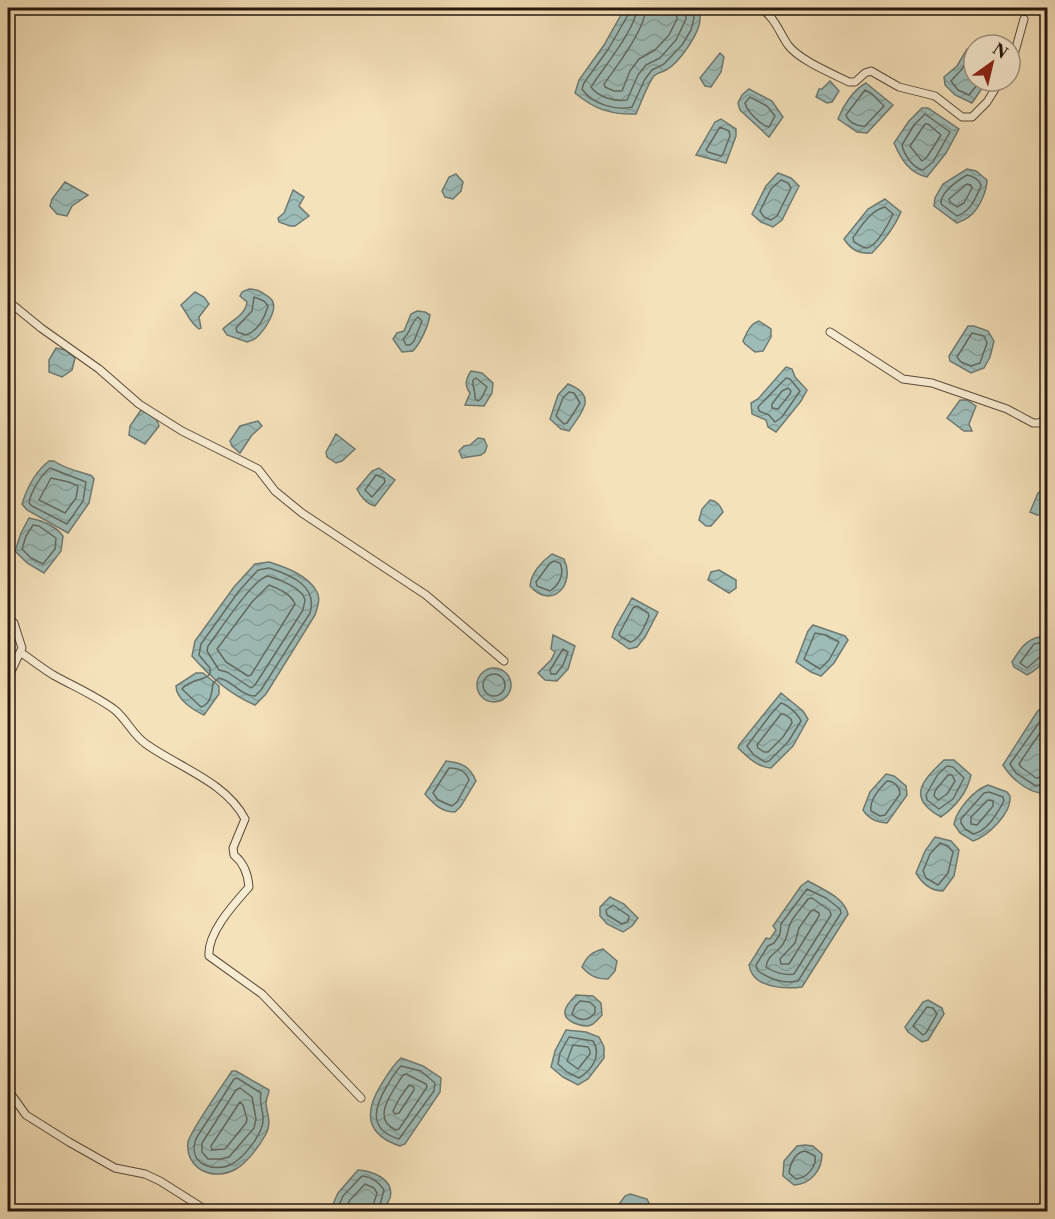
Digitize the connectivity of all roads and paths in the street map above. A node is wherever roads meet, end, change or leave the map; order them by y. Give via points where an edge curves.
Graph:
1 (760, 8) edge
2 (1024, 19) dead end
3 (1020, 33) edge
4 (993, 93) edge
5 (8, 301) edge
6 (830, 332) dead end
7 (1047, 417) edge
8 (8, 617) edge
9 (20, 652) junction
10 (504, 661) dead end
11 (8, 678) edge
12 (8, 1090) edge
13 (361, 1098) dead end
14 (209, 1212) edge

1 - 4 street via 777,24 789,47 849,82 871,71 899,87 935,96 963,117 972,117
2 - 3 street
5 - 10 street via 99,369 138,404 258,469 302,513 426,595
6 - 7 street via 903,379 932,383 1033,423
8 - 9 street via 14,623
9 - 11 street
9 - 13 street via 117,712 144,743 204,779 241,811 245,819 233,848 249,887 224,916 210,943 209,956 262,994
12 - 14 street via 26,1115 61,1137 115,1168 160,1181

